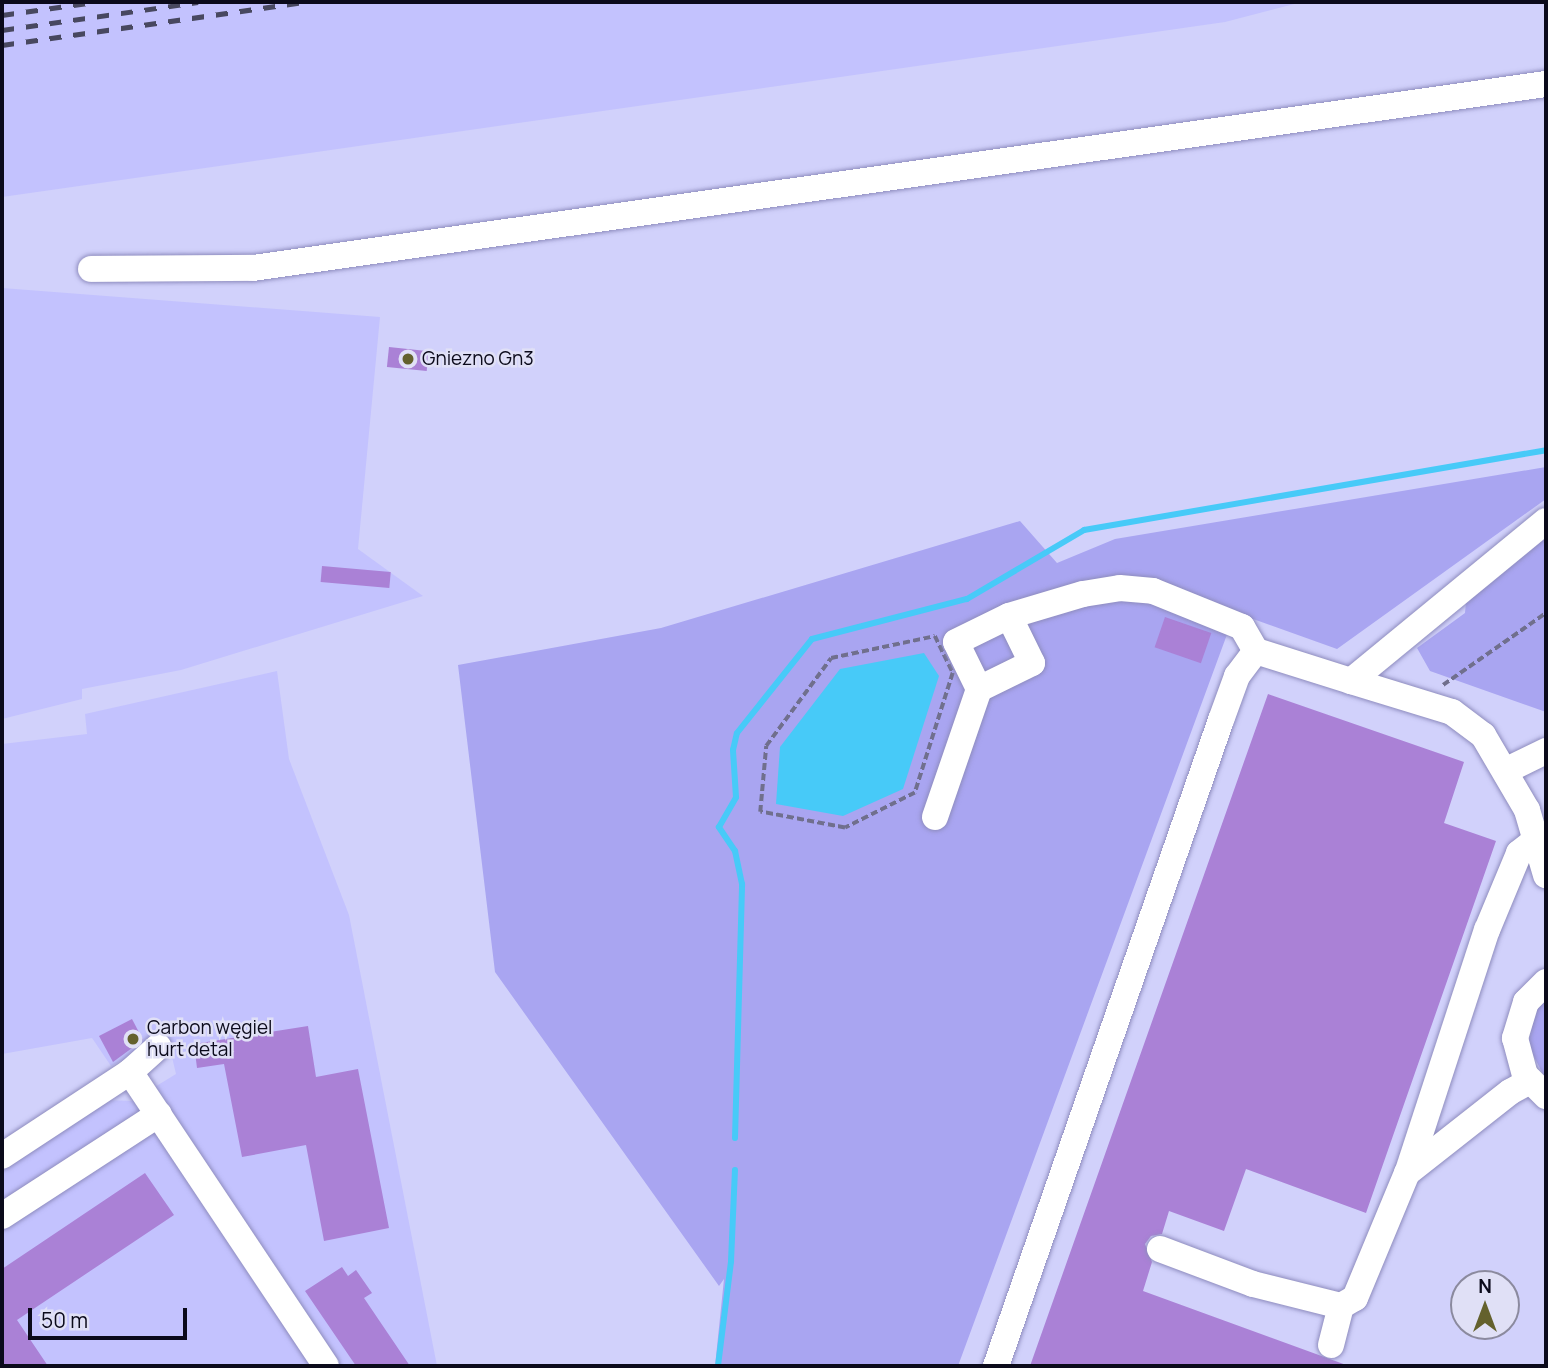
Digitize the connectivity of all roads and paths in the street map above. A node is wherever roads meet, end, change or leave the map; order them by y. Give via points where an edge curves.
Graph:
1 (1546, 84) edge
2 (91, 269) dead end
3 (1546, 521) edge
4 (1546, 613) edge
5 (1009, 616) junction
6 (935, 636) joint
7 (1256, 651) junction
8 (1351, 681) junction
9 (979, 689) junction
10 (1413, 699) junction
11 (1546, 751) edge
12 (1507, 770) junction
13 (935, 817) dead end
14 (1538, 838) junction
15 (1546, 876) edge
16 (1546, 982) edge
17 (158, 1047) dead end
18 (130, 1072) junction
19 (1538, 1088) edge
20 (159, 1114) junction
21 (2, 1156) edge
22 (1407, 1173) junction
23 (2, 1216) edge
24 (1160, 1248) dead end
25 (1340, 1307) junction
26 (1331, 1345) dead end
27 (326, 1366) edge
28 (996, 1366) edge

1 - 2 lane via 253,268
3 - 8 lane
4 - 10 path via 1458,677
5 - 7 lane via 1083,594 1120,588 1153,591 1242,627
5 - 9 lane via 1032,663
5 - 9 lane via 956,642
6 - 6 path via 831,658 766,746 760,812 845,828 915,793 953,673
7 - 8 lane
7 - 28 lane via 1237,676 1221,720
8 - 10 lane
9 - 13 lane
10 - 12 lane via 1467,720
11 - 12 lane
12 - 14 lane
14 - 15 lane
14 - 22 lane via 1518,853 1487,930
16 - 19 lane via 1526,1002 1518,1019 1517,1057
17 - 18 lane
18 - 20 lane
18 - 21 lane
19 - 22 lane via 1510,1092
20 - 23 lane
20 - 27 lane
22 - 25 lane via 1355,1298
24 - 25 lane via 1254,1284
25 - 26 lane

